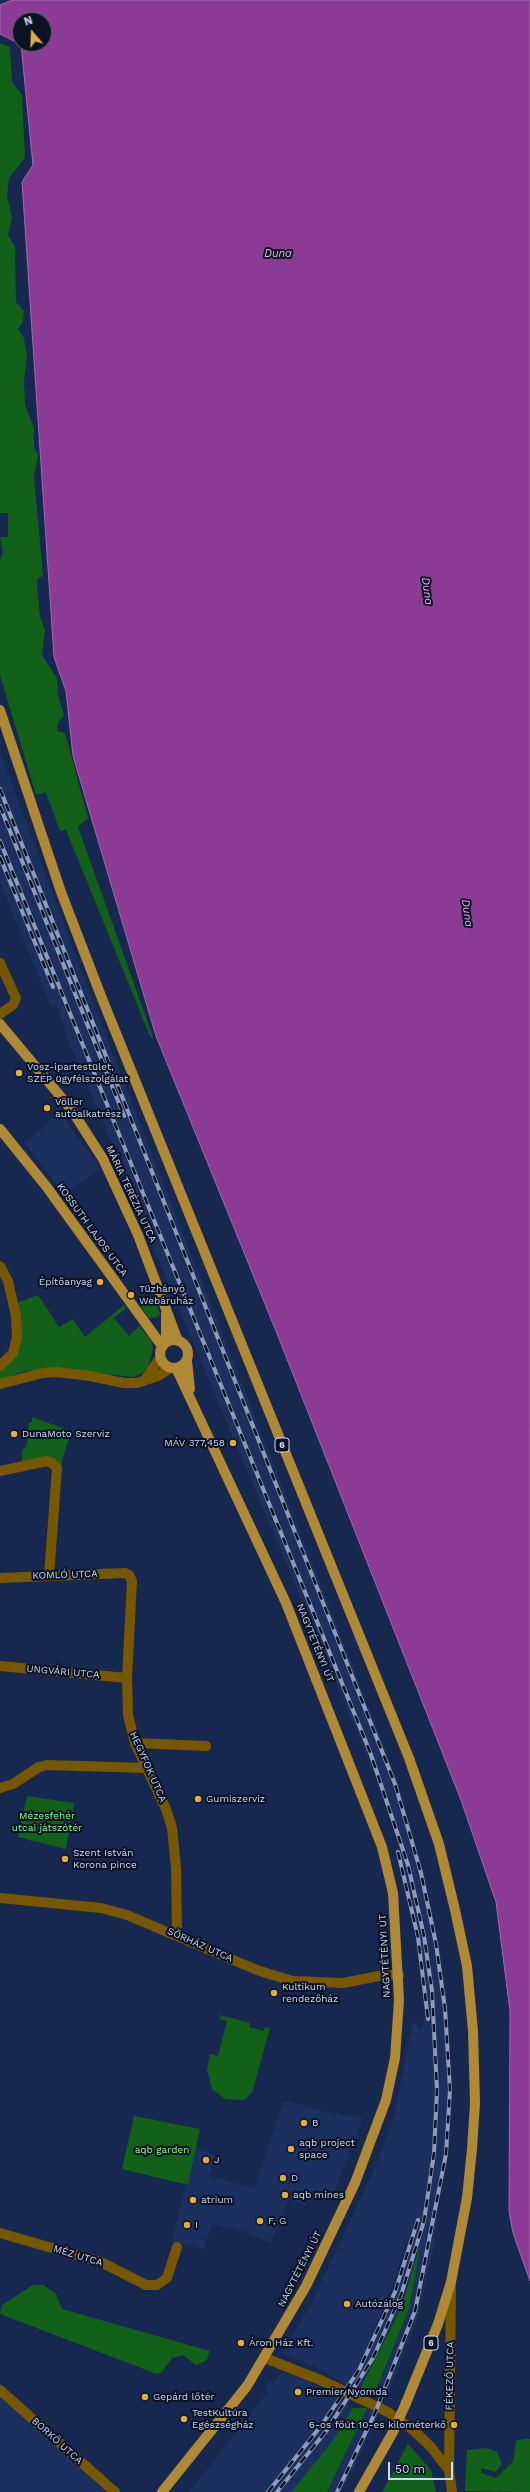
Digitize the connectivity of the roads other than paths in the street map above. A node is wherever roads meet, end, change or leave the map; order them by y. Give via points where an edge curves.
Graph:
1 (0, 710) edge
2 (0, 963) edge
3 (0, 1014) edge
4 (0, 1024) edge
5 (0, 1129) edge
6 (0, 1266) edge
7 (167, 1308) junction
8 (178, 1341) junction
9 (164, 1345) junction
10 (160, 1358) junction
11 (186, 1361) junction
12 (0, 1366) edge
13 (173, 1368) junction
14 (144, 1381) junction
15 (0, 1384) edge
16 (190, 1395) junction
17 (0, 1471) edge
18 (129, 1575) joint
19 (49, 1576) junction
20 (0, 1578) edge
21 (0, 1666) edge
22 (127, 1678) junction
23 (135, 1743) junction
24 (206, 1746) dead end
25 (146, 1768) junction
26 (0, 1788) edge
27 (0, 1898) edge
28 (177, 1934) junction
29 (399, 1975) junction
30 (0, 2233) edge
31 (177, 2247) dead end
32 (451, 2282) junction
33 (265, 2358) junction
34 (0, 2390) edge
35 (448, 2470) junction
36 (115, 2492) edge
37 (162, 2492) edge
38 (359, 2492) edge
39 (452, 2492) edge

1 - 32 main road, 6 via 64,900 409,1758 439,1844 467,1966 475,2103 466,2198
2 - 3 street via 16,998 13,1005
4 - 7 main road, MÁRIA TERÉZIA UTCA via 71,1109 94,1142 134,1227
5 - 9 main road, KOSSUTH LAJOS UTCA via 46,1186
6 - 12 street via 8,1281 17,1325 16,1347 9,1359
7 - 8 main road, MÁRIA TERÉZIA UTCA
7 - 9 main road, MÁRIA TERÉZIA UTCA
8 - 9 main road
8 - 11 main road via 187,1349
9 - 10 main road
10 - 13 main road
10 - 14 street
11 - 13 main road
11 - 16 main road, NAGYTÉTÉNYI ÚT
13 - 14 street
13 - 16 main road, NAGYTÉTÉNYI ÚT
14 - 15 street via 124,1383 56,1372
16 - 29 main road, NAGYTÉTÉNYI ÚT via 220,1465 277,1582 369,1809 392,1888
17 - 19 street via 47,1461 57,1468
18 - 19 street, KOMLÓ UTCA via 125,1573
18 - 22 street, HEGYFOK UTCA via 132,1581
19 - 20 street, KOMLÓ UTCA
21 - 22 street, UNGVÁRI UTCA
22 - 23 street, HEGYFOK UTCA via 128,1715
23 - 24 street
23 - 25 street, HEGYFOK UTCA
25 - 26 street via 39,1767 12,1784
25 - 28 street, HEGYFOK UTCA via 157,1787 172,1828 176,1867
27 - 28 street, SÖRHÁZ UTCA via 101,1908
28 - 29 street, SÖRHÁZ UTCA via 257,1970 292,1981 343,1983 384,1975
29 - 33 main road, NAGYTÉTÉNYI ÚT via 398,2030 394,2065 375,2133 355,2183 306,2286
30 - 31 street, MÉZ UTCA via 101,2262 146,2285 157,2285 167,2278
32 - 35 street, FÉKEZŐ UTCA
32 - 38 main road, 6, bridge via 438,2324 406,2403 393,2432
33 - 35 street via 325,2382 388,2412 426,2442
33 - 37 main road, NAGYTÉTÉNYI ÚT via 236,2401
34 - 36 street, BORKŐ UTCA
35 - 39 street, FÉKEZŐ UTCA

